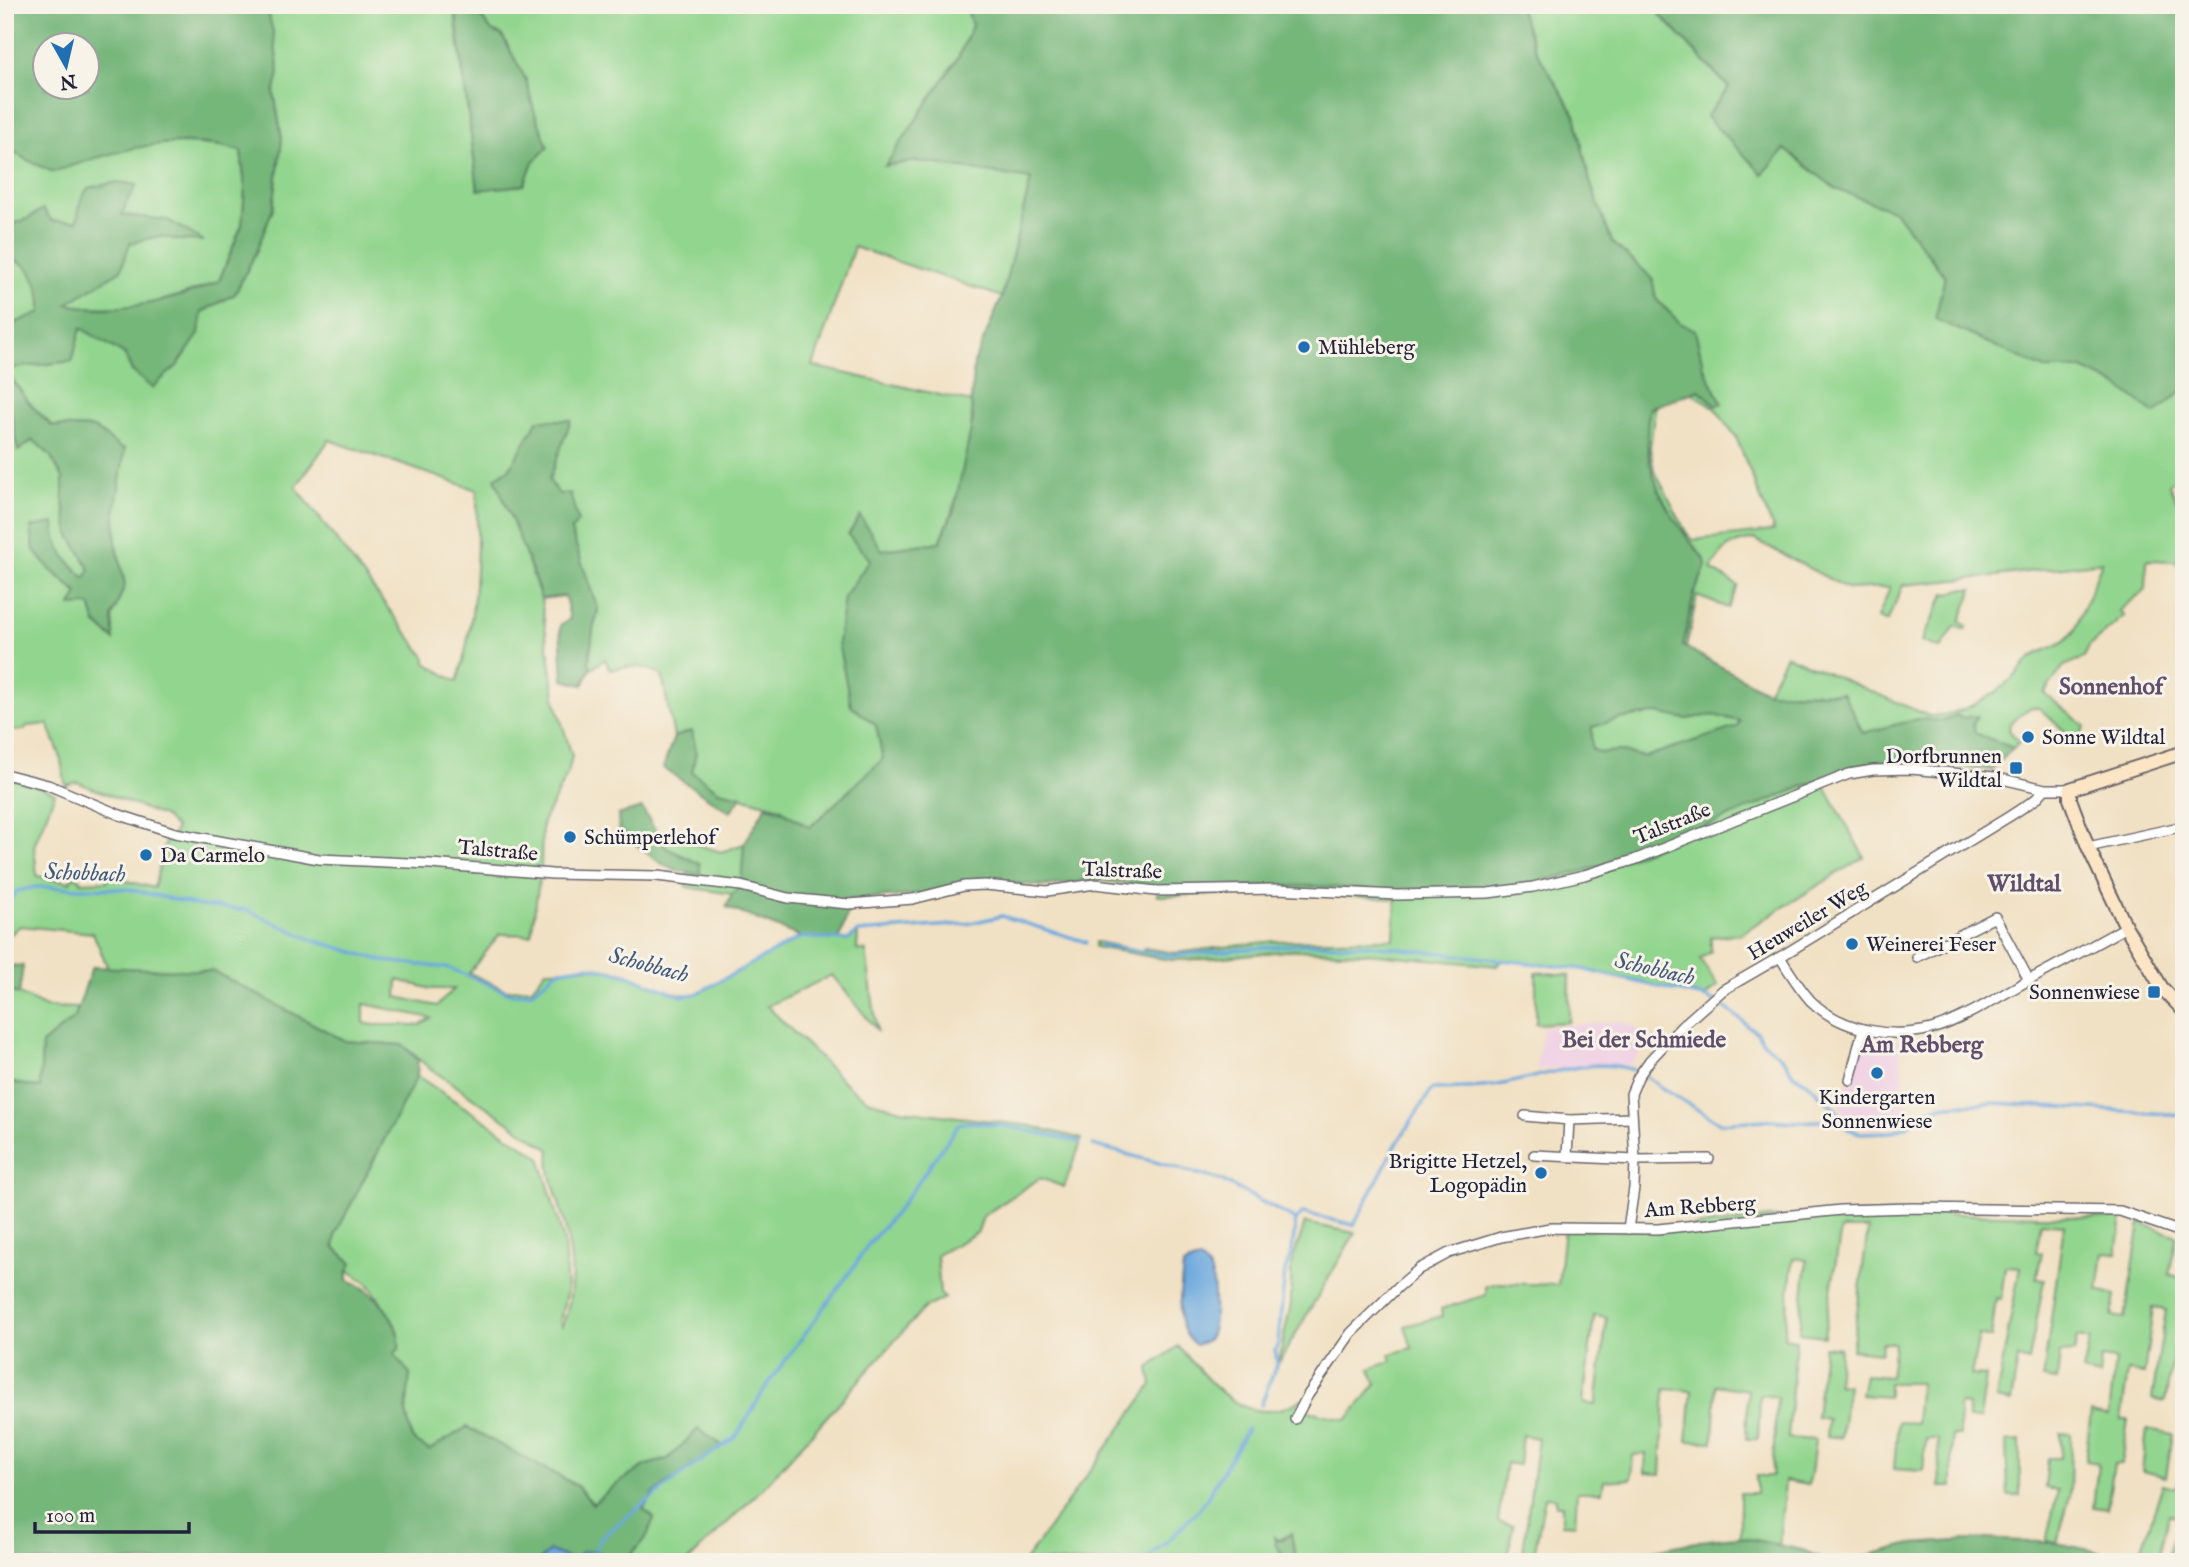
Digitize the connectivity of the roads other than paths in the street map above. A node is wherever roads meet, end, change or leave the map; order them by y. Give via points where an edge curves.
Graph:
1 (2184, 752) edge
2 (5, 774) edge
3 (2045, 789) junction
4 (2070, 789) junction
5 (2184, 826) edge
6 (2088, 847) junction
7 (2126, 927) junction
8 (1780, 957) junction
9 (1917, 957) dead end
10 (2029, 980) junction
11 (2184, 1011) edge
12 (1863, 1029) junction
13 (1850, 1080) dead end
14 (1525, 1116) dead end
15 (1632, 1118) junction
16 (1569, 1120) junction
17 (1534, 1155) dead end
18 (1567, 1156) junction
19 (1709, 1159) dead end
20 (1635, 1160) junction
21 (1628, 1229) junction
22 (2184, 1233) edge
23 (1295, 1419) dead end

1 - 4 street, Talstraße
2 - 3 street, Talstraße via 48,785 175,833 319,859 657,876 849,904 913,899 985,885 1046,891 1095,884 1156,891 1488,893 1571,878 1634,860 1849,774 1911,769 1994,777
3 - 4 street, Talstraße
3 - 8 street, Heuweiler Weg via 2010,816
4 - 6 street
5 - 6 street
6 - 7 street
7 - 10 street
7 - 11 street via 2162,988
8 - 12 street via 1813,1002
8 - 15 street, Heuweiler Weg via 1717,996 1650,1060 1631,1094
9 - 10 street via 1995,917
10 - 12 street via 1932,1029 1879,1033
12 - 13 street
14 - 16 street
15 - 16 street
15 - 20 street, Heuweiler Weg
16 - 18 street
17 - 18 street
18 - 20 street
19 - 20 street
20 - 21 street, Heuweiler Weg
21 - 22 street, Am Rebberg via 1912,1208 2120,1212
21 - 23 street, Am Rebberg via 1533,1230 1449,1253 1419,1269 1351,1333

